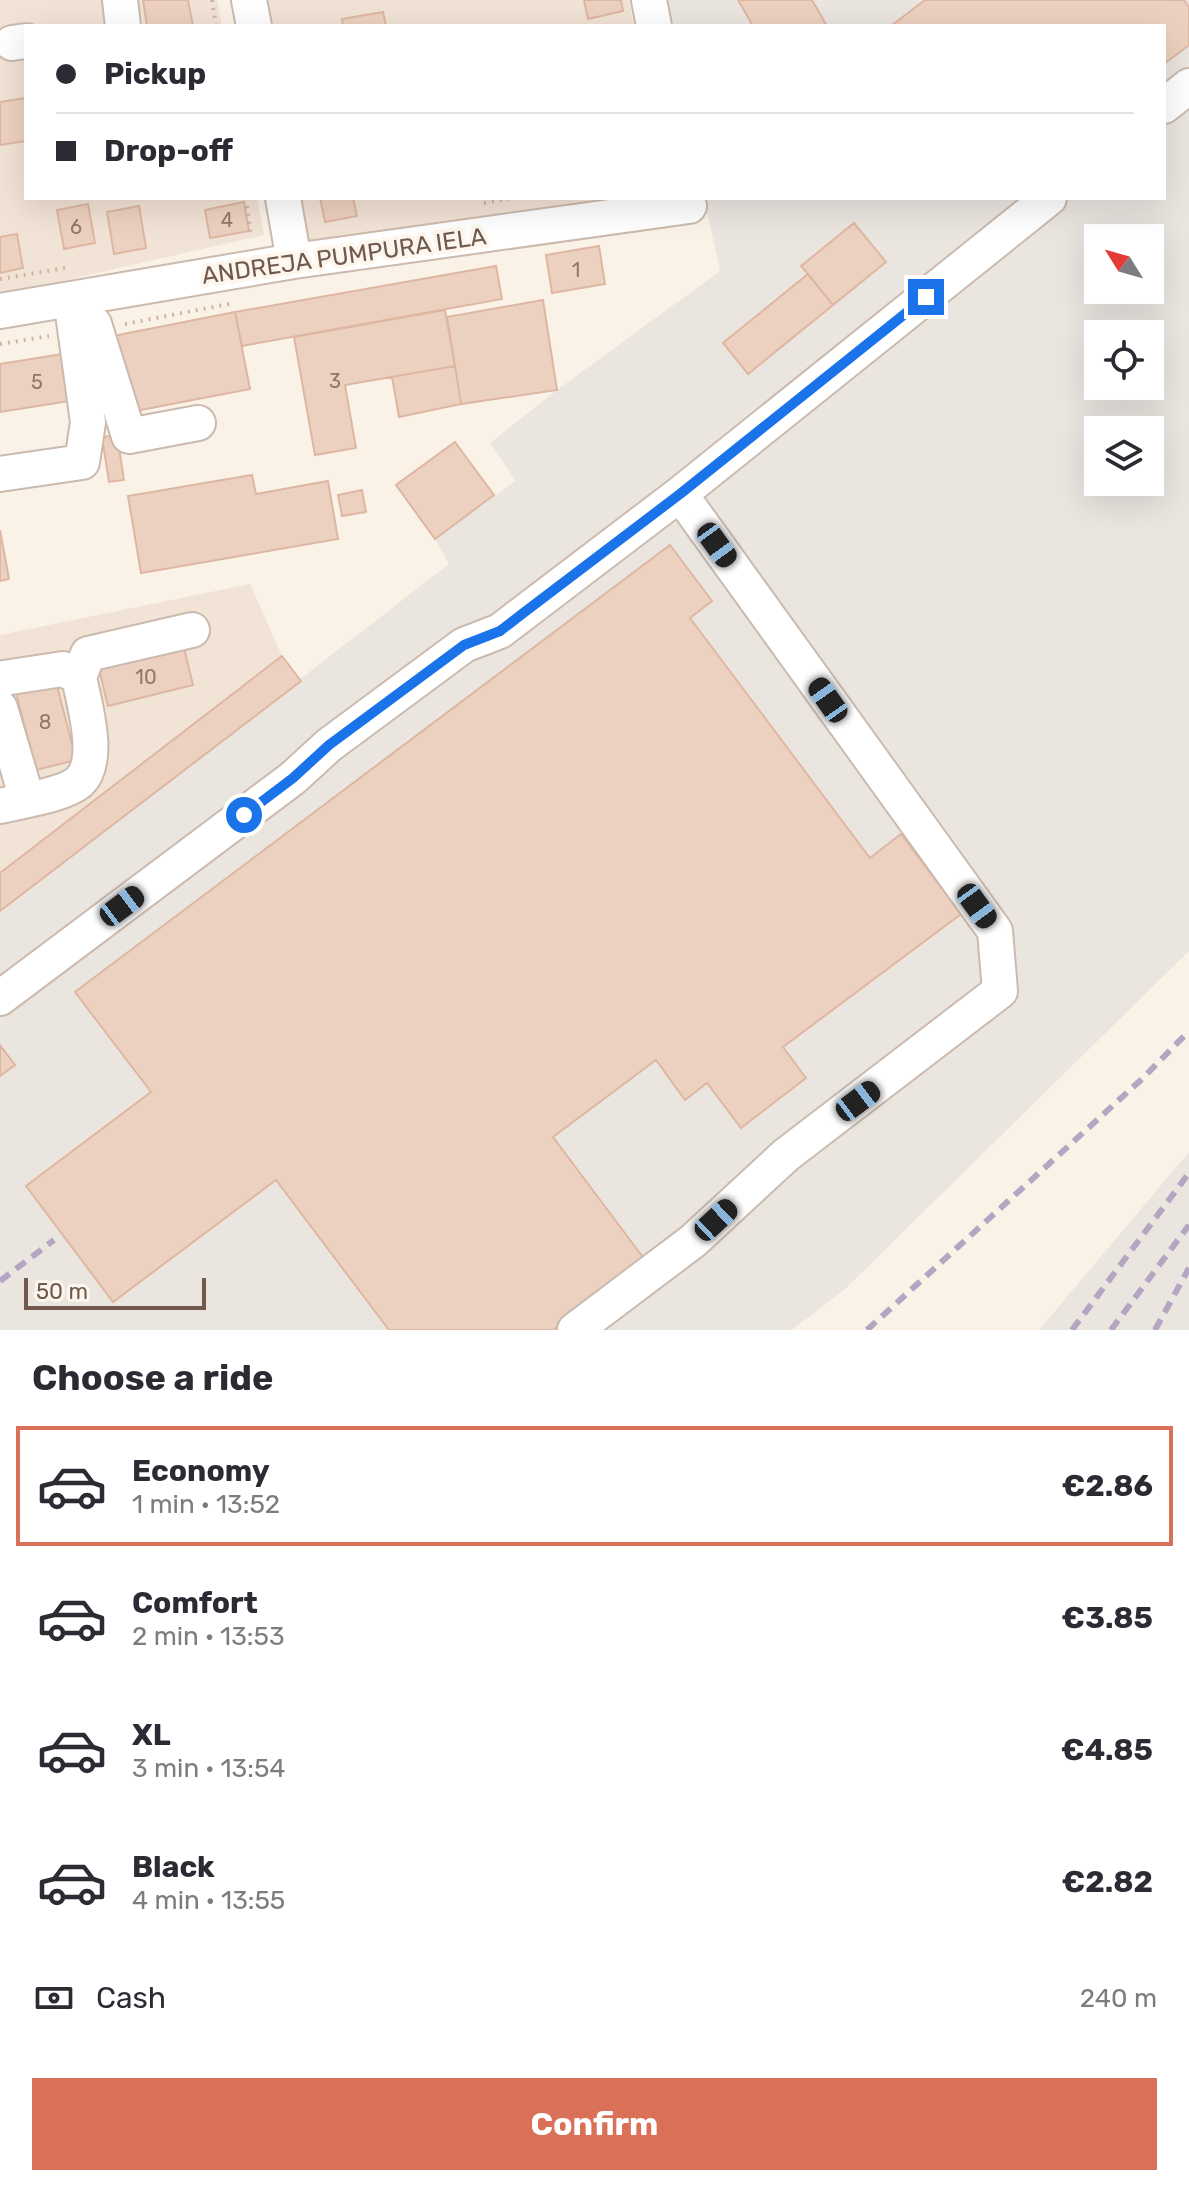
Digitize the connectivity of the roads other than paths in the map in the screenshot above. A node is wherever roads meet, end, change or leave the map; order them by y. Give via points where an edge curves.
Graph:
1 (120, 0) edge
2 (249, 0) edge
3 (649, 0) edge
4 (123, 24) edge
5 (254, 24) edge
6 (654, 24) edge
7 (1189, 86) edge
8 (1166, 104) edge
9 (283, 200) edge
10 (1047, 200) edge
11 (688, 202) edge
12 (294, 261) junction
13 (80, 298) junction
14 (0, 311) edge
15 (198, 423) dead end
16 (0, 474) edge
17 (680, 494) junction
18 (192, 630) dead end
19 (79, 677) junction
20 (1, 684) edge
21 (14, 802) edge
22 (0, 998) edge
23 (575, 1330) edge

1 - 4 street
2 - 5 street
3 - 6 street
7 - 8 street
9 - 12 street
10 - 17 street
11 - 12 street, ANDREJA PUMPURA IELA
12 - 13 street, ANDREJA PUMPURA IELA
13 - 14 street, ANDREJA PUMPURA IELA
13 - 15 street via 129,436
13 - 16 street via 88,422 82,462
17 - 22 street via 500,631 464,645 329,745 293,778
17 - 23 street via 995,931 1000,991 786,1155 693,1241
18 - 19 street via 88,654
19 - 20 street via 63,669
19 - 21 street via 91,738 81,781
20 - 21 street

